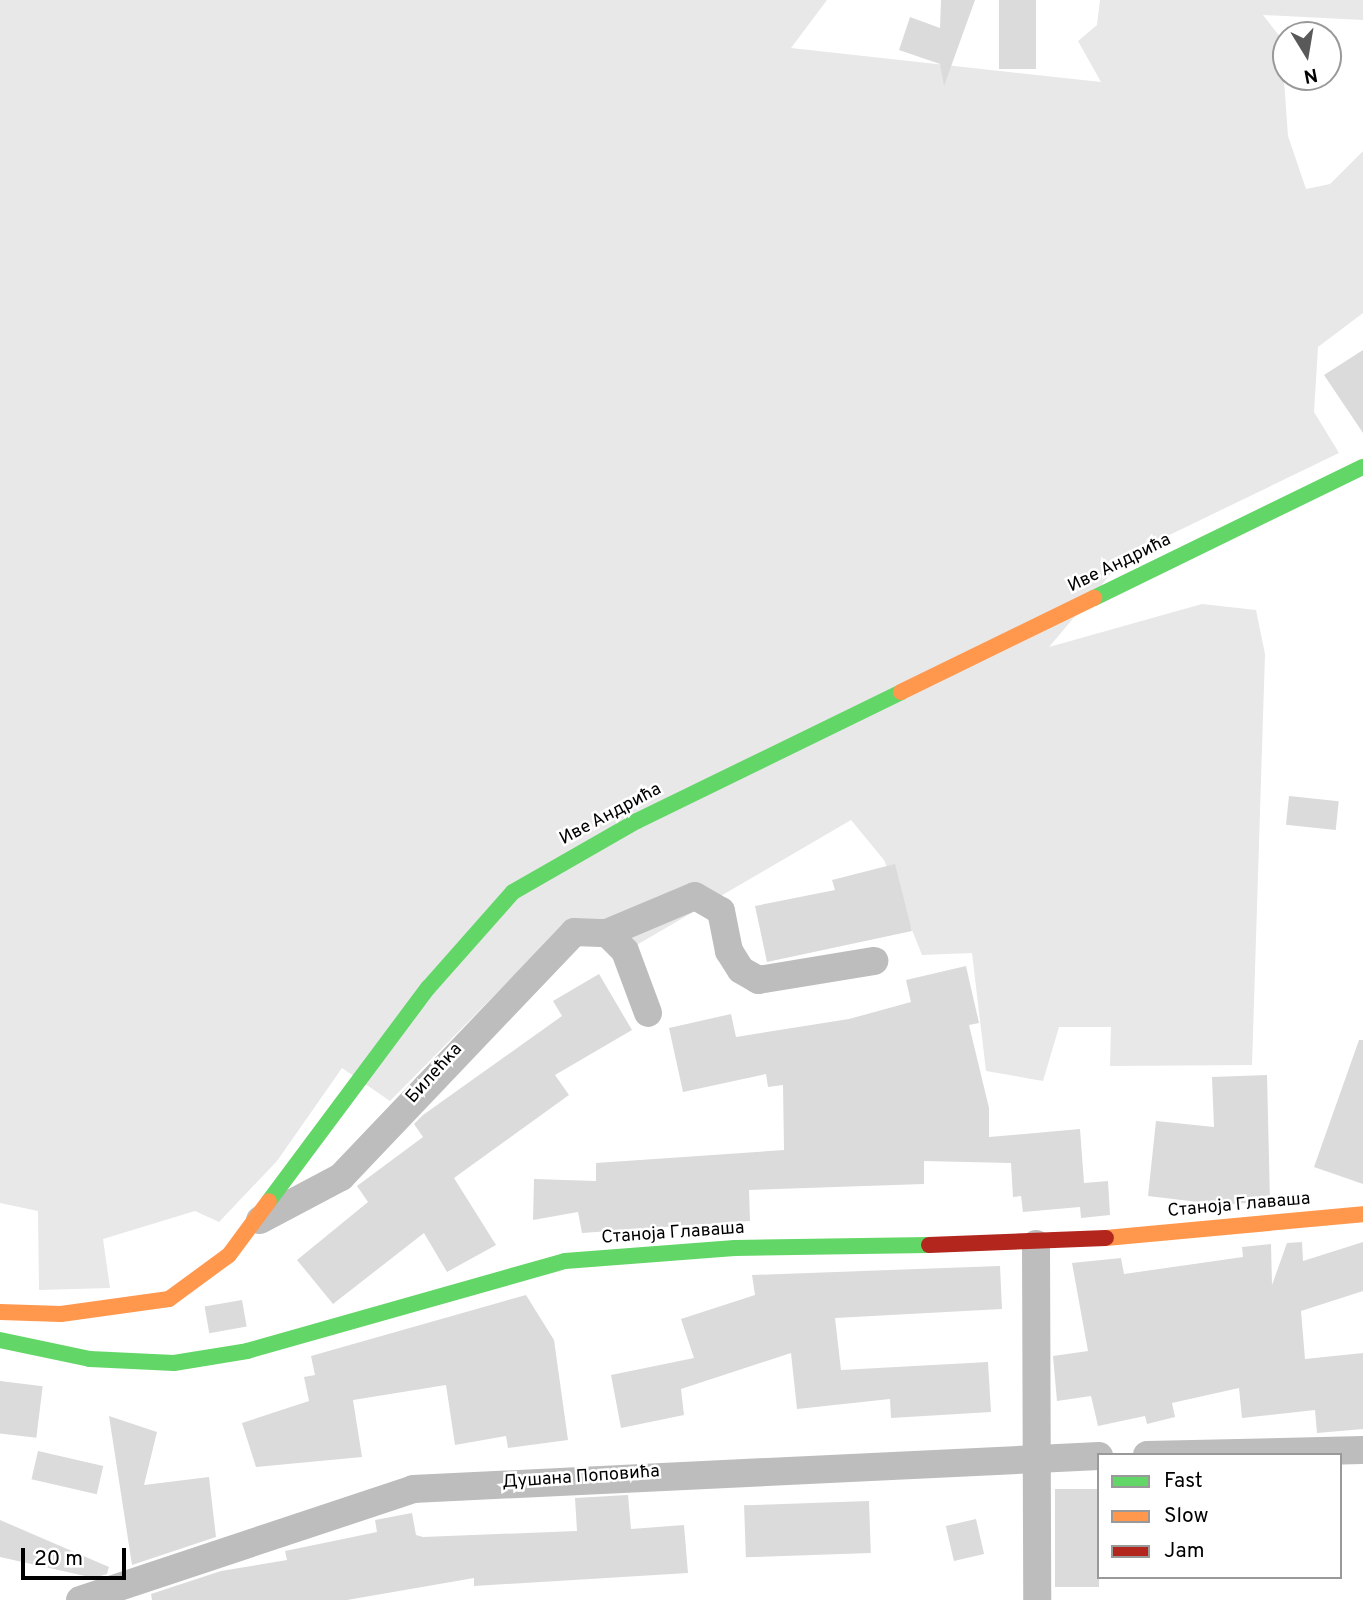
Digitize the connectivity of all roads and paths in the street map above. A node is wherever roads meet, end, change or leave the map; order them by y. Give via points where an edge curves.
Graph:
1 (1363, 467) edge
2 (607, 933) junction
3 (874, 961) dead end
4 (648, 1013) dead end
5 (1363, 1214) edge
6 (260, 1220) junction
7 (1036, 1244) junction
8 (0, 1312) edge
9 (0, 1340) edge
10 (1363, 1450) edge
11 (1233, 1453) edge
12 (1097, 1456) edge
13 (1036, 1457) junction
14 (80, 1600) edge
15 (1037, 1600) edge

1 - 6 street, Иве Андрића via 637,821 513,892 428,988
2 - 3 street, Билећка via 695,896 721,911 729,951 741,971 758,980
2 - 4 street via 625,951
2 - 6 street, Билећка via 574,932 341,1177
5 - 7 street, Станоја Главаша
6 - 8 street, Иве Андрића via 229,1255 169,1299 61,1314
7 - 9 street, Станоја Главаша via 735,1248 565,1261 247,1352 174,1363 90,1359
7 - 13 street
10 - 11 street
12 - 13 street, Душана Поповића
13 - 14 street, Душана Поповића via 413,1489
13 - 15 street

